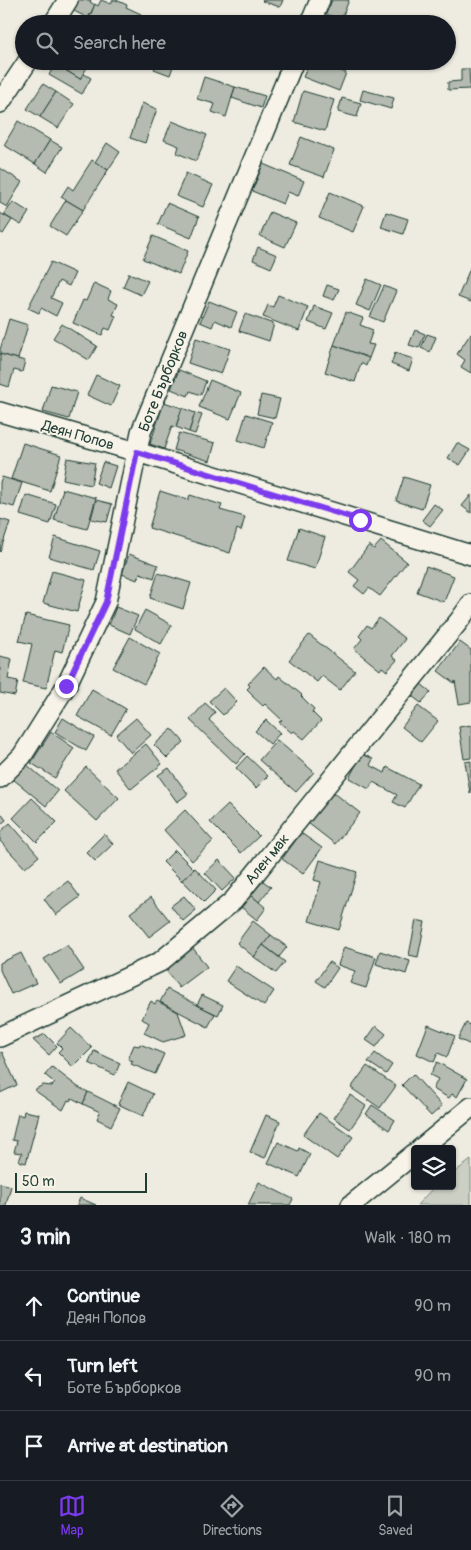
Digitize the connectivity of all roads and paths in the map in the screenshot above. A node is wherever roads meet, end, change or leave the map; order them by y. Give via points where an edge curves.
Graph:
1 (68, 0) edge
2 (320, 0) edge
3 (59, 15) edge
4 (314, 15) edge
5 (22, 70) edge
6 (290, 70) edge
7 (0, 104) edge
8 (0, 412) edge
9 (137, 452) junction
10 (471, 555) edge
11 (471, 604) edge
12 (0, 778) edge
13 (0, 1036) edge
14 (471, 1107) edge
15 (425, 1145) edge
16 (411, 1156) edge
17 (351, 1205) edge

1 - 3 street
2 - 4 street
5 - 7 street
6 - 9 street, Боте Бърборков via 141,432
8 - 9 street, Деян Попов
9 - 10 street, Деян Попов
9 - 12 street, Боте Бърборков via 106,602 66,686 22,756
11 - 13 street, Ален мак via 233,901 160,962
14 - 15 street
16 - 17 street

